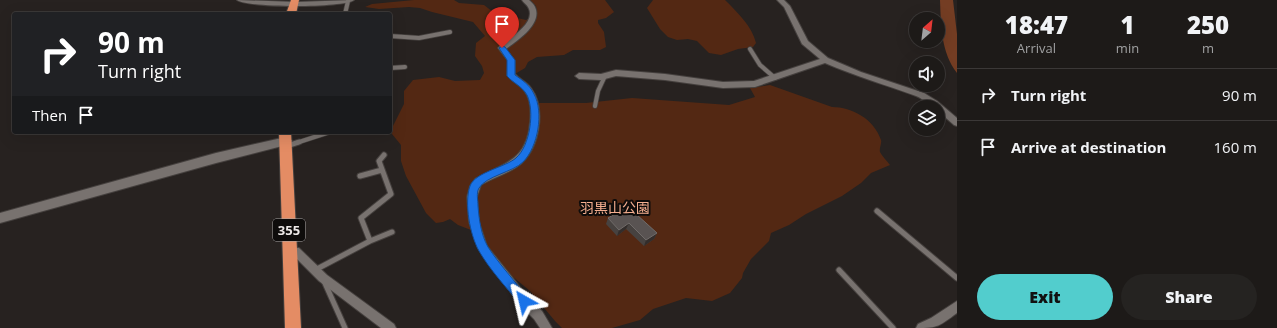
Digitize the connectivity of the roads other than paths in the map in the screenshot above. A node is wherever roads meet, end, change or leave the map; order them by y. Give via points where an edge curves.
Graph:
1 (240, 0) edge
2 (349, 0) edge
3 (525, 0) edge
4 (780, 0) edge
5 (295, 2) edge
6 (292, 12) edge
7 (346, 12) edge
8 (450, 32) dead end
9 (392, 36) edge
10 (750, 49) dead end
11 (825, 60) junction
12 (404, 67) dead end
13 (392, 68) edge
14 (579, 76) dead end
15 (606, 76) junction
16 (775, 78) junction
17 (595, 106) dead end
18 (957, 123) edge
19 (319, 134) edge
20 (286, 140) edge
21 (384, 155) dead end
22 (382, 170) junction
23 (360, 176) dead end
24 (877, 211) dead end
25 (0, 218) edge
26 (392, 232) dead end
27 (370, 241) junction
28 (290, 252) junction
29 (839, 270) dead end
30 (319, 274) junction
31 (957, 278) edge
32 (957, 306) edge
33 (293, 328) edge
34 (345, 328) edge
35 (390, 328) edge
36 (546, 328) edge
37 (893, 328) edge
38 (922, 328) edge

1 - 5 street
2 - 5 street via 324,3
2 - 7 lane
3 - 36 street via 532,7 532,18 524,32 502,48 511,60 511,76 524,85 531,95 535,125 528,147 520,160 478,182 472,196 474,222 483,248
4 - 11 street via 788,6 805,42
5 - 6 highway
8 - 9 lane via 419,38
10 - 16 lane via 760,65
11 - 16 street
11 - 18 street via 840,68 921,95
12 - 13 lane
14 - 15 street
15 - 16 street via 616,73 665,77 722,86 755,84
15 - 17 lane via 598,90
19 - 20 lane
20 - 25 street
20 - 28 highway, 355
21 - 22 lane via 379,161
22 - 23 lane
22 - 27 lane via 391,194 361,218
24 - 31 lane
26 - 27 lane
27 - 30 lane
28 - 30 street via 295,251
28 - 33 highway, 355
29 - 37 lane
30 - 34 lane
30 - 35 street
32 - 38 street

